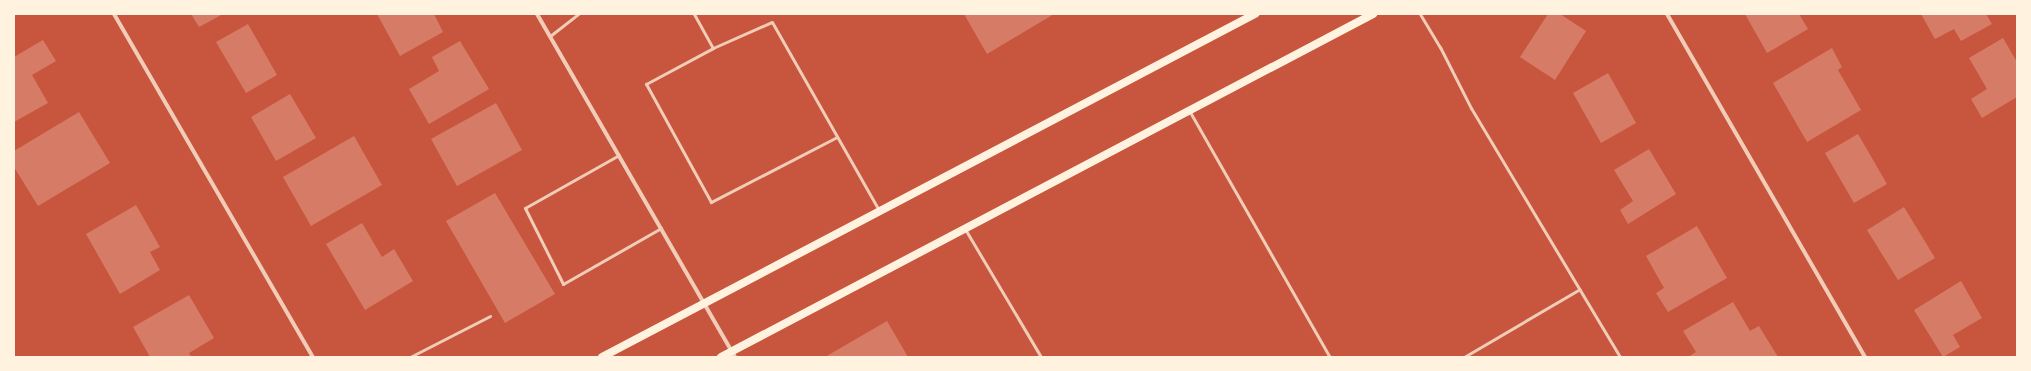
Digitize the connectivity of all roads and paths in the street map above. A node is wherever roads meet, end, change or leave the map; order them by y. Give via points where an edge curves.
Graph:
1 (114, 14) edge
2 (537, 14) edge
3 (578, 14) edge
4 (694, 14) edge
5 (1255, 14) edge
6 (1373, 14) edge
7 (1420, 14) edge
8 (1667, 14) edge
9 (550, 36) junction
10 (713, 48) junction
11 (1189, 111) junction
12 (837, 137) junction
13 (619, 156) junction
14 (880, 212) junction
15 (661, 228) junction
16 (965, 229) junction
17 (1580, 289) junction
18 (704, 304) junction
19 (490, 316) dead end
20 (734, 354) edge
21 (313, 357) edge
22 (410, 357) edge
23 (602, 357) edge
24 (721, 357) edge
25 (1041, 357) edge
26 (1330, 357) edge
27 (1464, 357) edge
28 (1620, 357) edge
29 (1865, 357) edge

1 - 21 street
2 - 9 street
3 - 9 lane
4 - 10 lane
5 - 14 main road
6 - 11 main road
7 - 17 lane via 1472,108
8 - 29 street
9 - 13 street
10 - 12 lane via 772,22
10 - 12 lane via 646,84 711,202
11 - 16 main road
11 - 26 lane
12 - 14 lane
13 - 15 street
13 - 15 lane via 525,208 563,284
14 - 18 main road
15 - 18 street
16 - 20 main road
16 - 25 lane
17 - 27 lane
17 - 28 lane
18 - 20 street
18 - 23 main road
19 - 22 lane
20 - 24 main road

